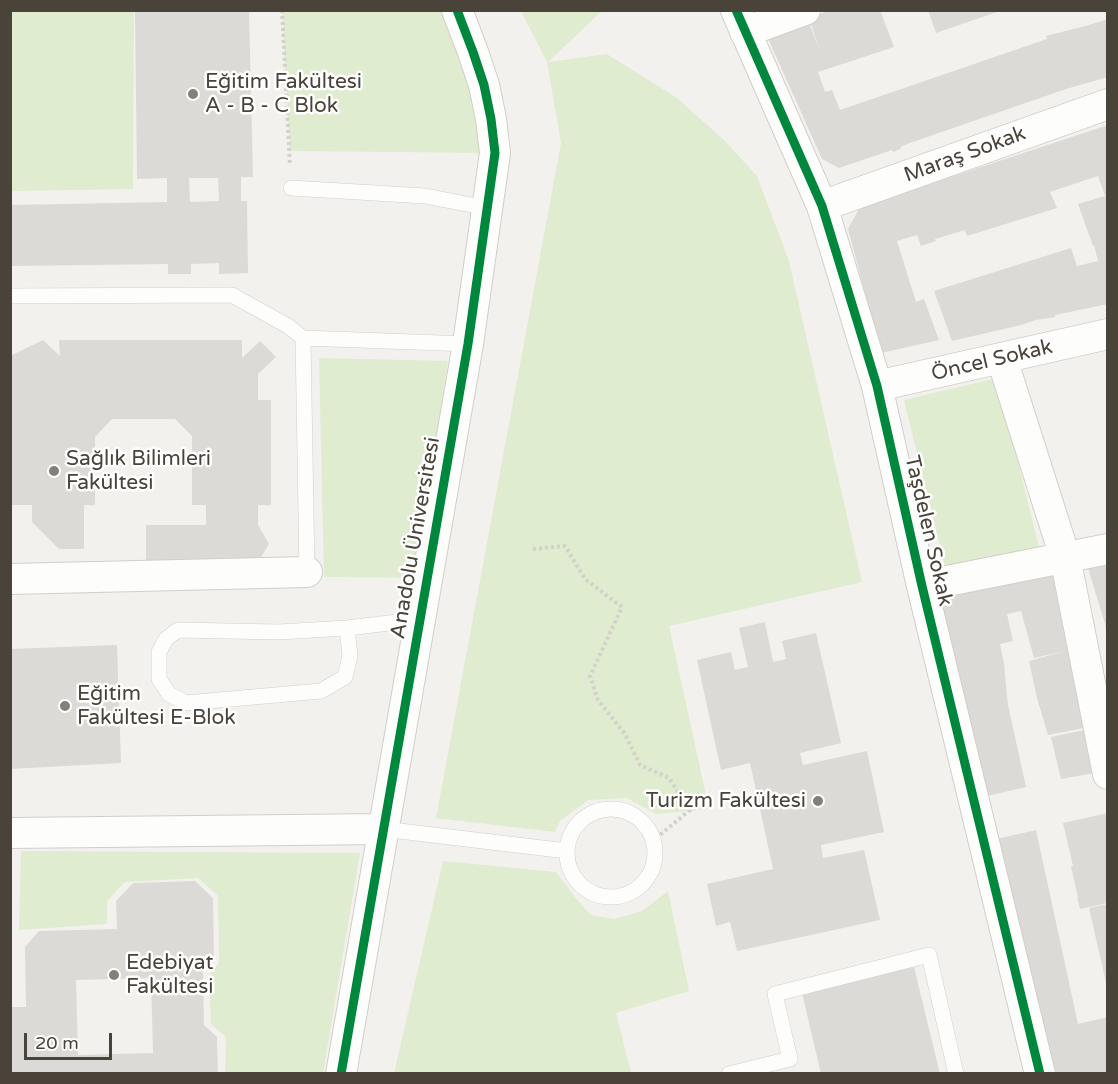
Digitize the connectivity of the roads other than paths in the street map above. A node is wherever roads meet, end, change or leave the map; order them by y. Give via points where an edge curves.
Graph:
1 (457, 10) edge
2 (805, 10) edge
3 (741, 21) edge
4 (1107, 104) edge
5 (291, 188) road end
6 (822, 206) junction
7 (488, 208) junction
8 (10, 296) edge
9 (1107, 334) edge
10 (303, 338) junction
11 (468, 344) junction
12 (1002, 359) junction
13 (877, 386) junction
14 (1107, 549) edge
15 (1065, 557) junction
16 (307, 572) joint
17 (10, 579) edge
18 (922, 586) junction
19 (419, 621) junction
20 (347, 628) junction
21 (1107, 774) edge
22 (383, 829) junction
23 (10, 833) edge
24 (567, 851) junction
25 (341, 1074) edge
26 (729, 1074) edge
27 (956, 1074) edge
28 (1040, 1074) edge

1 - 7 street, Anadolu Üniversitesi via 474,52 491,119 495,153
2 - 3 street
3 - 6 street, Taşdelen Sokak
4 - 6 street, Maraş Sokak
5 - 7 lane via 424,196
6 - 13 street, Taşdelen Sokak
7 - 11 street, Anadolu Üniversitesi
8 - 10 lane via 232,295
9 - 12 street, Öncel Sokak
10 - 11 lane
10 - 16 lane
11 - 19 street, Anadolu Üniversitesi
12 - 13 street, Öncel Sokak
12 - 15 street
13 - 18 street, Taşdelen Sokak
14 - 15 street
15 - 18 street
15 - 21 street
16 - 17 street
18 - 28 street, Taşdelen Sokak
19 - 20 lane
19 - 22 street, Anadolu Üniversitesi
20 - 20 lane via 279,632 178,630 166,639 159,652 159,680 169,694 186,703 321,691 345,677 350,656
22 - 23 street
22 - 24 lane
22 - 25 street, Anadolu Üniversitesi
24 - 24 lane via 576,880 601,896 617,897 632,893 644,883 656,856 647,826 622,810 606,809 591,813 579,823
26 - 27 lane via 790,1059 775,994 929,955

